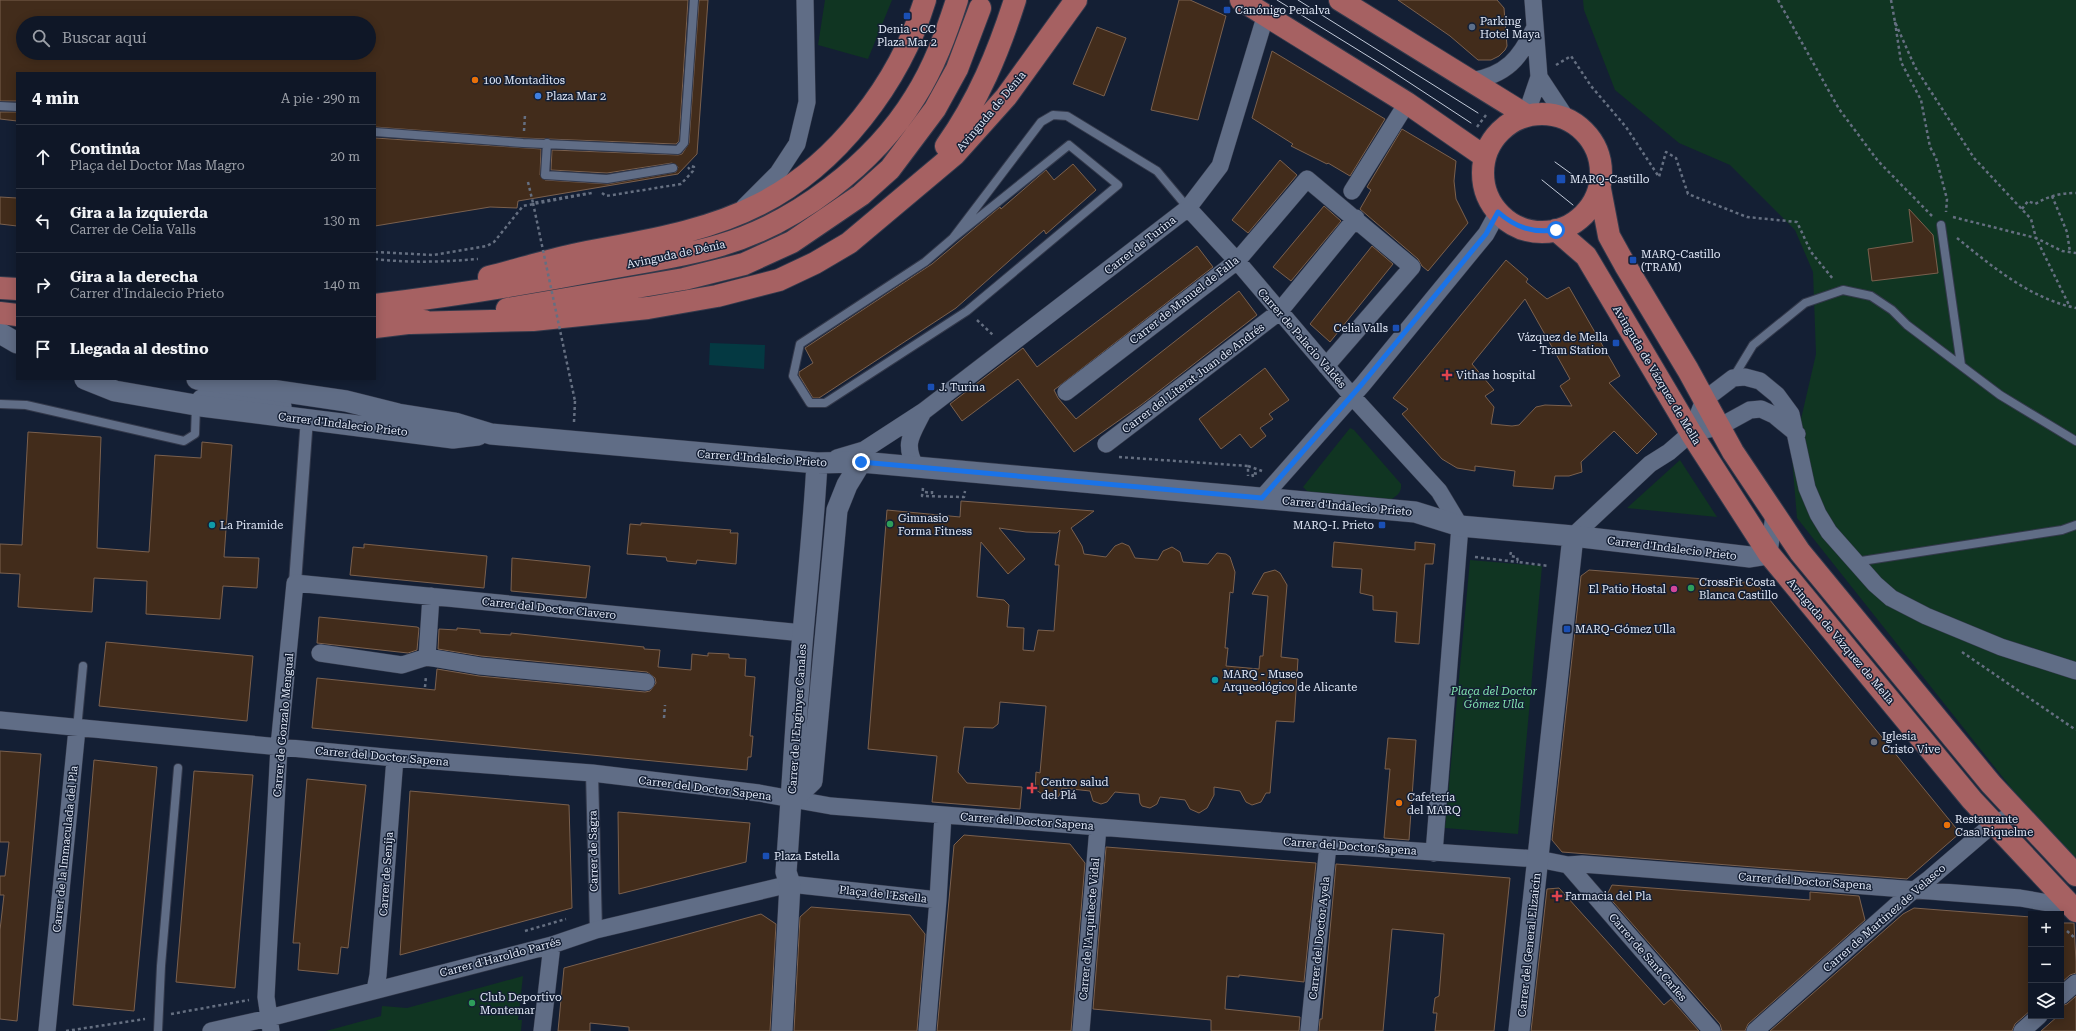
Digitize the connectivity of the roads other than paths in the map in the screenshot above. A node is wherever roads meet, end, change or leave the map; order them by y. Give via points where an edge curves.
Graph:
1 (694, 0) edge
2 (805, 0) edge
3 (926, 0) edge
4 (957, 0) edge
5 (1015, 0) edge
6 (1076, 0) edge
7 (1242, 0) edge
8 (1340, 0) edge
9 (1533, 0) edge
10 (980, 8) dead end
11 (1266, 14) junction
12 (1535, 27) junction
13 (1539, 77) junction
14 (1471, 81) junction
15 (1407, 103) junction
16 (0, 106) edge
17 (16, 107) edge
18 (1526, 115) junction
19 (1566, 118) junction
20 (376, 132) edge
21 (547, 143) junction
22 (1485, 157) junction
23 (673, 168) dead end
24 (1600, 189) junction
25 (1352, 191) dead end
26 (910, 193) junction
27 (1188, 208) junction
28 (1498, 212) junction
29 (729, 217) junction
30 (1356, 218) junction
31 (1941, 225) road end
32 (1556, 230) junction
33 (953, 238) junction
34 (1237, 261) junction
35 (0, 288) edge
36 (16, 289) edge
37 (382, 301) edge
38 (1279, 312) junction
39 (0, 313) edge
40 (16, 315) edge
41 (410, 323) junction
42 (376, 327) edge
43 (0, 333) edge
44 (16, 342) edge
45 (1962, 365) junction
46 (1326, 366) junction
47 (1733, 378) junction
48 (87, 380) edge
49 (204, 380) edge
50 (1066, 392) dead end
51 (1351, 395) junction
52 (1704, 400) junction
53 (0, 404) edge
54 (196, 405) junction
55 (924, 410) junction
56 (398, 414) junction
57 (307, 418) junction
58 (1719, 427) junction
59 (1691, 433) junction
60 (491, 434) junction
61 (1797, 434) junction
62 (2076, 441) edge
63 (1106, 444) dead end
64 (861, 462) junction
65 (817, 463) junction
66 (916, 468) junction
67 (1254, 498) junction
68 (837, 510) junction
69 (1774, 514) junction
70 (2076, 525) edge
71 (1460, 526) junction
72 (1573, 536) junction
73 (1768, 554) junction
74 (1854, 562) junction
75 (295, 583) junction
76 (431, 596) junction
77 (803, 633) junction
78 (320, 653) dead end
79 (427, 657) junction
80 (82, 666) dead end
81 (2076, 671) edge
82 (646, 682) dead end
83 (0, 720) edge
84 (77, 729) junction
85 (279, 746) junction
86 (395, 758) junction
87 (178, 768) dead end
88 (592, 773) junction
89 (792, 800) junction
90 (2018, 813) junction
91 (943, 815) junction
92 (1993, 824) junction
93 (1098, 826) junction
94 (1328, 845) junction
95 (1434, 853) junction
96 (1538, 859) junction
97 (1568, 865) junction
98 (2076, 875) edge
99 (788, 878) junction
100 (1915, 890) junction
101 (938, 900) junction
102 (2074, 909) edge
103 (596, 930) junction
104 (552, 945) junction
105 (2076, 983) edge
106 (375, 990) junction
107 (2064, 993) edge
108 (2036, 1019) edge
109 (270, 1025) edge
110 (47, 1031) edge
111 (158, 1031) edge
112 (210, 1031) edge
113 (542, 1031) edge
114 (782, 1031) edge
115 (927, 1031) edge
116 (1081, 1031) edge
117 (1309, 1031) edge
118 (1519, 1031) edge
119 (1712, 1031) edge
120 (1755, 1031) edge
121 (2022, 1031) edge

1 - 21 lane via 684,143 681,148 676,150
2 - 29 street via 807,102 797,144 778,173 747,204
3 - 29 main road, Avinguda de Dénia via 906,50 881,93 840,143 786,188 760,204
4 - 37 main road, Avinguda de Dénia via 941,48 915,98 884,139 856,166 790,216 758,232 721,245 671,257 493,290
5 - 26 main road, Avinguda de Dénia via 983,87 961,125
6 - 26 main road, Avinguda de Dénia via 1006,97 955,154
7 - 11 main road
8 - 14 main road
9 - 12 street
10 - 41 main road, Avinguda de Dénia via 957,69 935,109 890,169 861,195 792,242 744,264 684,279
11 - 15 main road
11 - 27 street, Carrer de Turina via 1220,166
12 - 13 street
12 - 14 street via 1517,59 1501,71
13 - 18 street
13 - 19 street
14 - 18 main road
15 - 22 main road
15 - 25 street
16 - 17 lane
18 - 19 main road via 1553,114
18 - 22 main road via 1508,124 1494,138
19 - 24 main road via 1578,125 1596,147 1602,175
20 - 21 lane
21 - 23 lane via 545,175 607,179
22 - 28 main road via 1484,186
24 - 32 main road via 1584,216 1571,225
24 - 52 main road via 1609,236
26 - 41 main road, Avinguda de Dénia via 849,243 779,280 717,296 595,314 533,320
27 - 33 lane via 1157,171 1067,116 1053,115 1041,122
27 - 34 street, Carrer de Palacio Valdés
27 - 55 street, Carrer de Turina
28 - 32 main road via 1508,221 1531,231
28 - 51 street via 1486,234
29 - 37 main road, Avinguda de Dénia via 686,232 571,256
30 - 34 street, Carrer de Manuel de Falla via 1307,179
30 - 38 street, Carrer del Literat Juan de Andrés
30 - 46 street via 1412,267
31 - 45 lane
32 - 59 main road, Avinguda de Vázquez de Mella via 1586,256
33 - 33 lane via 925,262 800,344 793,376 810,403 825,403 967,311 1118,185 1069,144
34 - 38 street, Carrer de Palacio Valdés
34 - 50 street, Carrer de Manuel de Falla
35 - 36 main road
38 - 46 street, Carrer de Palacio Valdés
38 - 63 street, Carrer del Literat Juan de Andrés
39 - 40 main road
41 - 42 main road, Avinguda de Dénia
43 - 44 street
45 - 47 lane via 1871,296 1842,290 1805,303 1753,345
45 - 62 lane via 2000,395
46 - 51 street, Carrer de Palacio Valdés
47 - 52 street
47 - 61 street via 1745,377 1760,381 1777,395 1791,414
48 - 54 street, Carrer d'Indalecio Prieto via 115,391
49 - 56 street, Carrer d'Indalecio Prieto via 346,400
51 - 67 street
51 - 71 street, Carrer de Palacio Valdés via 1439,491
52 - 58 main road
52 - 59 street
53 - 54 lane via 26,405 184,441 195,434
54 - 56 street, Carrer d'Indalecio Prieto via 201,398 210,395 360,416
54 - 57 street, Carrer d'Indalecio Prieto
55 - 65 street, Carrer de Turina via 864,450
55 - 66 street, Carrer de Turina via 909,441 910,456
56 - 60 street, Carrer d'Indalecio Prieto via 455,423
57 - 60 street, Carrer d'Indalecio Prieto via 453,438
57 - 75 street, Carrer de Gonzalo Mengual
58 - 59 street
58 - 61 street via 1750,410 1761,409 1774,415
58 - 69 main road
59 - 72 street via 1650,464
59 - 73 main road, Avinguda de Vázquez de Mella
60 - 65 street, Carrer d'Indalecio Prieto
61 - 74 street via 1807,488 1818,514 1828,532
64 - 65 street, Carrer d'Indalecio Prieto
64 - 66 street, Carrer d'Indalecio Prieto
64 - 68 street, Carrer de l'Enginyer Canales
65 - 68 street, Carrer de l'Enginyer Canales via 830,482
65 - 77 street, Carrer de l'Enginyer Canales
66 - 67 street, Carrer d'Indalecio Prieto
67 - 71 street, Carrer d'Indalecio Prieto via 1415,512
68 - 89 street, Carrer de l'Enginyer Canales via 812,781
69 - 73 street
69 - 90 main road via 1800,552 1991,784
70 - 74 lane via 2062,530
71 - 72 street
71 - 95 street
72 - 73 street, Carrer d'Indalecio Prieto via 1750,557
72 - 96 street
73 - 92 main road, Avinguda de Vázquez de Mella
74 - 81 street via 1890,598 1926,616 2001,647
75 - 76 street, Carrer del Doctor Clavero
75 - 85 street, Carrer de Gonzalo Mengual
76 - 77 street, Carrer del Doctor Clavero
76 - 79 street
77 - 89 street, Carrer de l'Enginyer Canales
78 - 79 street via 402,664
79 - 82 street via 480,666
80 - 84 lane, Carrer de la Immaculada del Pla
83 - 84 street, Carrer del Doctor Sapena
84 - 85 street, Carrer del Doctor Sapena
84 - 110 street, Carrer de la Immaculada del Pla
85 - 86 street, Carrer del Doctor Sapena
85 - 109 street, Carrer de Gonzalo Mengual via 266,997
86 - 88 street, Carrer del Doctor Sapena
86 - 106 street, Carrer de Senija
87 - 111 lane via 157,1016
88 - 89 street, Carrer del Doctor Sapena via 759,793
88 - 103 street, Carrer de Sagra
89 - 91 street, Carrer del Doctor Sapena via 831,806
89 - 99 street
90 - 92 street, Carrer de Martínez de Velasco
90 - 98 main road
91 - 93 street, Carrer del Doctor Sapena
91 - 101 street, Plaça de l'Estella
92 - 100 street, Carrer de Martínez de Velasco
92 - 102 main road, Avinguda de Vázquez de Mella
93 - 94 street, Carrer del Doctor Sapena
93 - 116 street, Carrer de l'Arquitecte Vidal
94 - 95 street, Carrer del Doctor Sapena
94 - 117 street, Carrer del Doctor Ayela
95 - 96 street
96 - 97 street, Carrer del Doctor Sapena
96 - 118 street, Carrer del General Elizaicín
97 - 100 street, Carrer del Doctor Sapena via 1582,864
97 - 119 street, Carrer de Sant Carles
99 - 101 street, Plaça de l'Estella
99 - 103 street, Carrer d'Haroldo Parrés
99 - 114 street
100 - 102 street, Carrer del Doctor Sapena via 2020,898
100 - 120 street, Carrer de Martínez de Velasco
101 - 115 street
103 - 104 street, Carrer d'Haroldo Parrés
104 - 106 street, Carrer d'Haroldo Parrés
104 - 113 street
105 - 107 street
106 - 109 street, Carrer d'Haroldo Parrés
108 - 121 street
109 - 112 street, Carrer d'Haroldo Parrés

